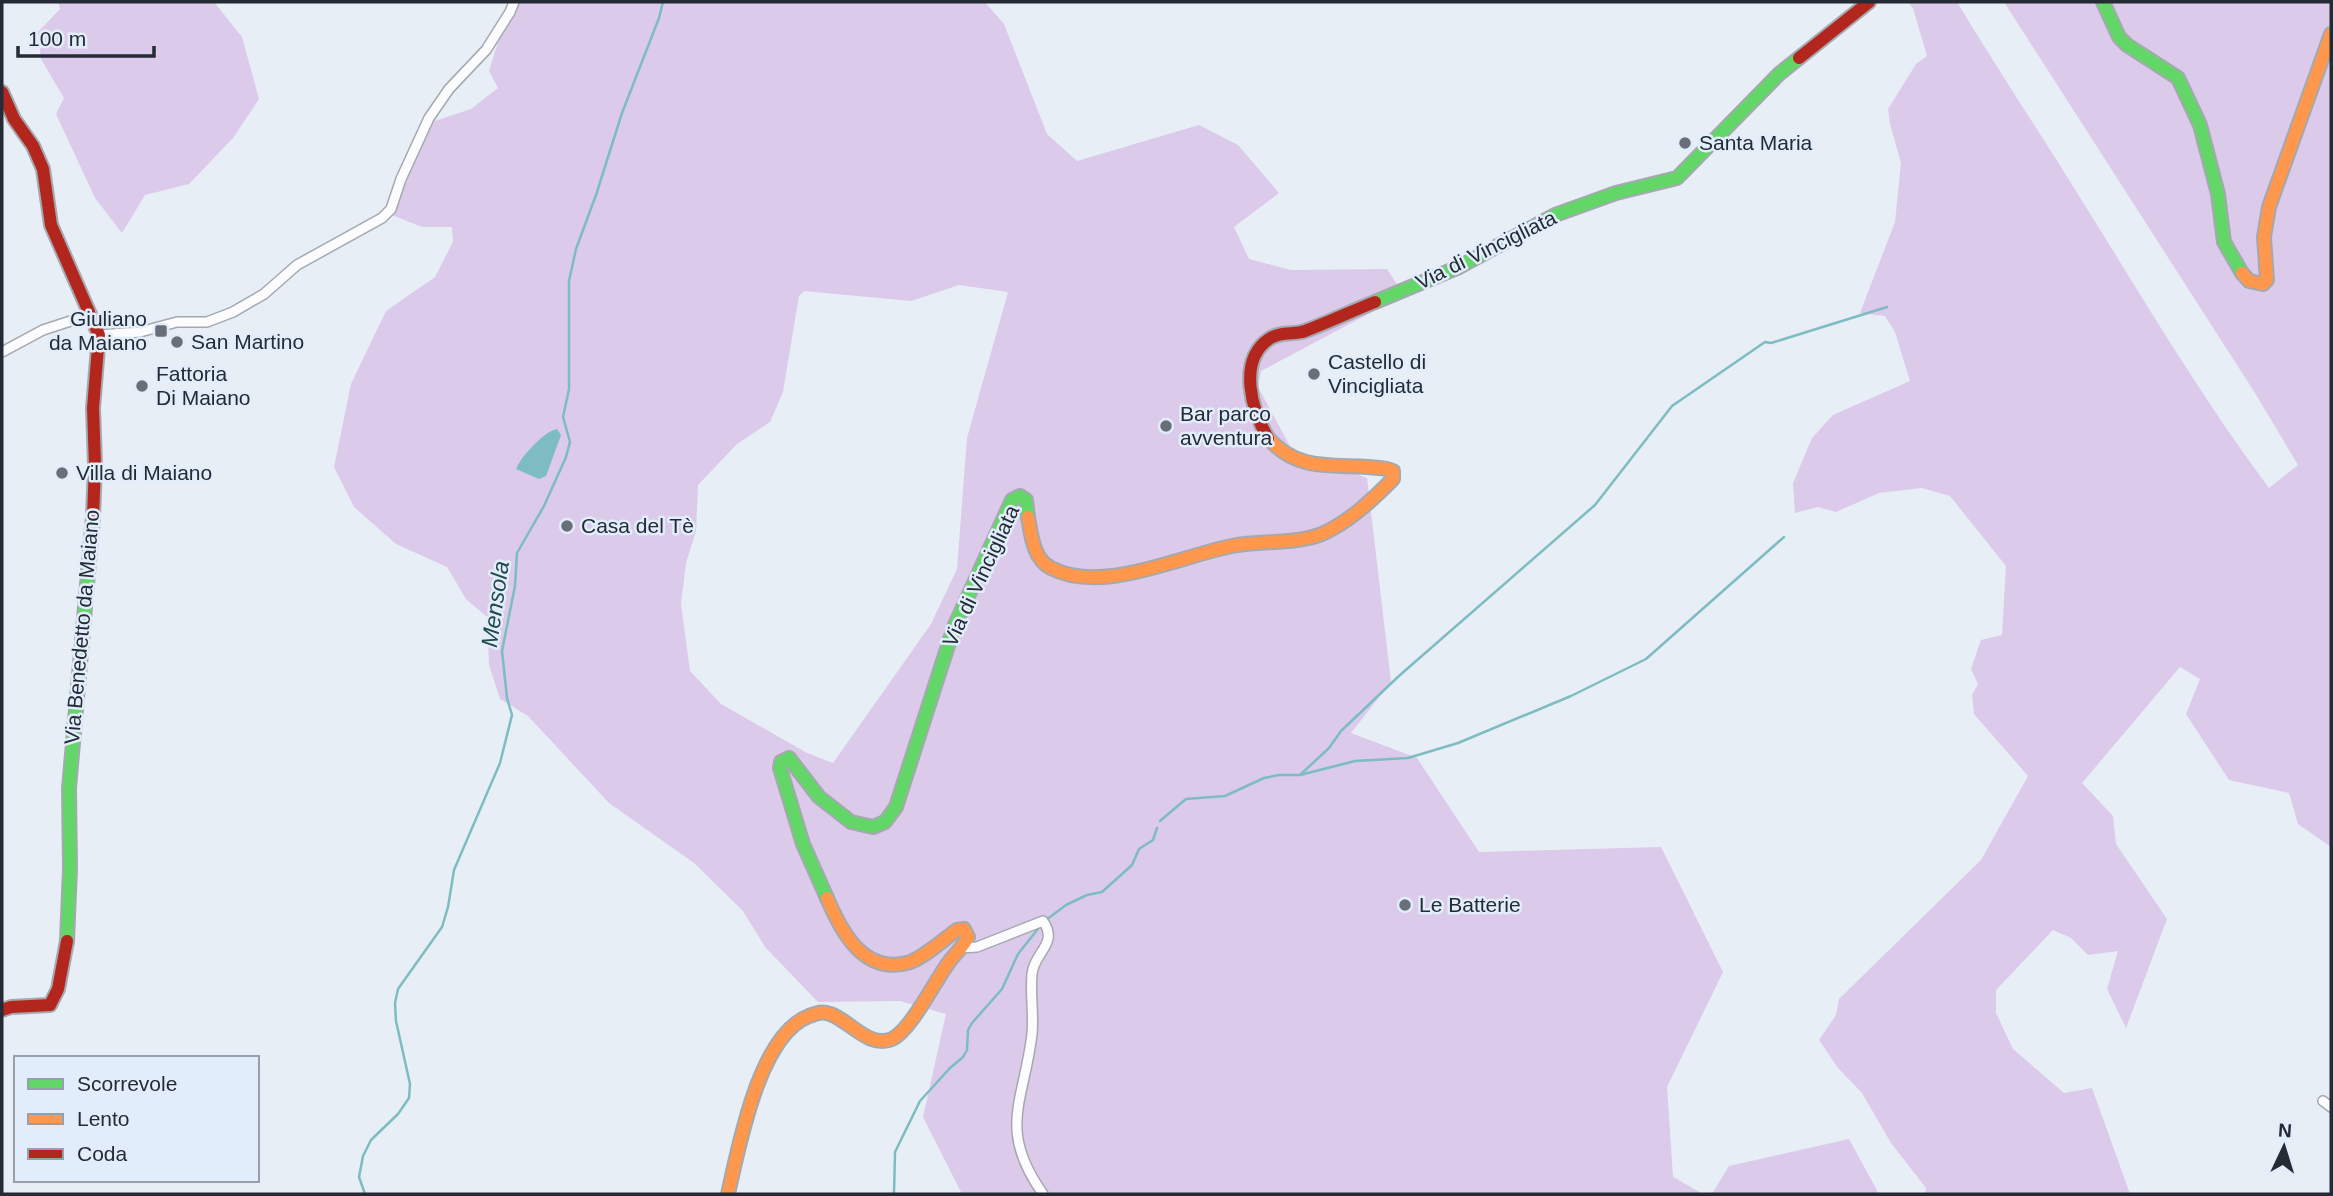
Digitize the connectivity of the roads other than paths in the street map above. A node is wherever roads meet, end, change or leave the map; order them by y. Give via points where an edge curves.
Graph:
1 (514, 2) edge
2 (1869, 2) edge
3 (2103, 2) edge
4 (2331, 34) edge
5 (2, 92) edge
6 (92, 314) junction
7 (99, 335) junction
8 (2, 352) edge
9 (959, 948) junction
10 (2, 1010) edge
11 (728, 1194) edge
12 (1043, 1194) edge

1 - 7 street via 486,50 429,117 391,209 382,218 297,265 264,294 233,312 207,322
2 - 9 street, Via di Vincigliata via 1779,74 1677,178 1555,215 1459,267 1302,331 1276,333 1258,348 1250,371 1250,393 1259,425 1276,450 1306,463 1392,471 1393,479 1342,523 1292,542 1233,545 1133,572 1086,576 1048,567 1035,550 1026,500 1020,496 1012,500 954,627 890,818 870,828 837,815 789,758 780,768 803,844 838,924 863,957 886,965 909,963 964,929 968,937
3 - 4 street via 2119,37 2178,78 2200,125 2218,194 2224,242 2238,269 2255,284 2267,280 2264,237 2269,208
5 - 6 street, Via Benedetto da Maiano via 43,169 51,225
6 - 7 street, Via Benedetto da Maiano
6 - 8 street via 43,330
7 - 10 street, Via Benedetto da Maiano via 92,531 69,788 67,950 59,990 50,1005
9 - 11 street via 893,1039 874,1040 823,1012 790,1028 754,1091
9 - 12 street via 977,947 1045,924 1049,939 1034,964 1033,1031 1016,1117 1019,1151

